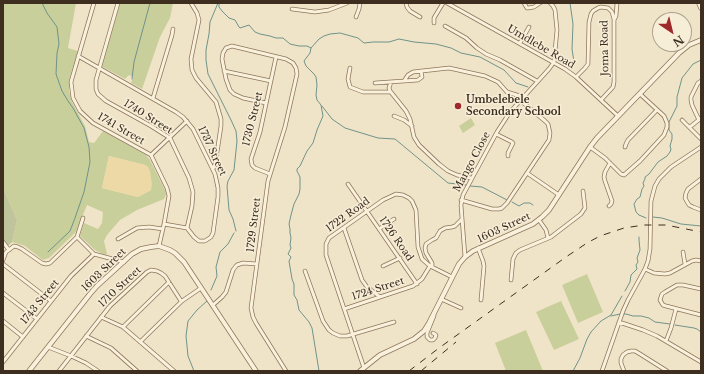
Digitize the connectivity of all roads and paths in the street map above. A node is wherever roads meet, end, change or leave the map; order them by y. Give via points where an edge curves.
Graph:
1 (94, 3) edge
2 (118, 3) edge
3 (191, 3) edge
4 (347, 3) edge
5 (360, 3) edge
6 (406, 3) edge
7 (443, 3) edge
8 (447, 3) edge
9 (524, 3) edge
10 (532, 3) edge
11 (540, 3) edge
12 (550, 3) edge
13 (617, 3) edge
14 (699, 3) edge
15 (530, 8) junction
16 (701, 8) edge
17 (292, 9) dead end
18 (356, 17) dead end
19 (420, 17) dead end
20 (614, 20) junction
21 (434, 23) dead end
22 (445, 26) dead end
23 (529, 26) dead end
24 (173, 29) dead end
25 (701, 40) edge
26 (520, 43) junction
27 (78, 56) junction
28 (276, 57) junction
29 (554, 62) junction
30 (99, 68) junction
31 (350, 68) dead end
32 (224, 71) junction
33 (421, 72) junction
34 (576, 77) junction
35 (271, 81) junction
36 (404, 81) junction
37 (537, 81) junction
38 (701, 81) edge
39 (391, 82) junction
40 (375, 83) dead end
41 (390, 92) junction
42 (640, 94) junction
43 (153, 98) junction
44 (521, 99) junction
45 (601, 100) junction
46 (266, 103) junction
47 (657, 110) junction
48 (394, 116) dead end
49 (618, 116) junction
50 (700, 119) edge
51 (682, 120) dead end
52 (187, 121) junction
53 (412, 126) junction
54 (690, 127) junction
55 (496, 134) junction
56 (170, 138) junction
57 (701, 138) edge
58 (590, 147) junction
59 (625, 147) dead end
60 (701, 147) edge
61 (151, 155) junction
62 (508, 156) dead end
63 (610, 163) junction
64 (213, 169) junction
65 (527, 173) junction
66 (270, 174) junction
67 (471, 178) junction
68 (701, 179) edge
69 (348, 184) dead end
70 (583, 191) dead end
71 (559, 195) junction
72 (461, 200) junction
73 (609, 206) dead end
74 (701, 210) edge
75 (366, 211) junction
76 (83, 218) dead end
77 (394, 219) dead end
78 (462, 219) junction
79 (540, 220) junction
80 (164, 224) junction
81 (187, 228) junction
82 (344, 228) junction
83 (163, 229) junction
84 (379, 229) junction
85 (77, 238) junction
86 (548, 238) junction
87 (118, 239) dead end
88 (3, 242) edge
89 (159, 246) junction
90 (478, 248) junction
91 (9, 250) junction
92 (683, 252) dead end
93 (94, 254) junction
94 (465, 257) junction
95 (400, 258) junction
96 (3, 260) edge
97 (701, 261) edge
98 (124, 262) junction
99 (3, 264) edge
100 (257, 264) junction
101 (685, 264) junction
102 (383, 266) dead end
103 (431, 266) junction
104 (645, 269) junction
105 (305, 271) dead end
106 (452, 277) junction
107 (511, 280) dead end
108 (169, 282) junction
109 (417, 284) junction
110 (202, 288) junction
111 (701, 289) edge
112 (3, 293) edge
113 (380, 297) junction
114 (441, 299) junction
115 (481, 300) dead end
116 (181, 301) junction
117 (51, 302) junction
118 (212, 305) junction
119 (461, 308) dead end
120 (344, 309) junction
121 (676, 309) junction
122 (436, 310) junction
123 (701, 314) edge
124 (101, 317) junction
125 (37, 319) junction
126 (3, 321) edge
127 (394, 322) dead end
128 (619, 322) junction
129 (123, 327) junction
130 (433, 333) dead end
131 (353, 335) junction
132 (86, 336) junction
133 (23, 337) junction
134 (666, 341) junction
135 (140, 342) junction
136 (48, 347) junction
137 (71, 356) junction
138 (3, 362) edge
139 (701, 362) edge
140 (364, 368) junction
141 (29, 371) edge
142 (59, 371) edge
143 (98, 371) edge
144 (137, 371) edge
145 (174, 371) edge
146 (256, 371) edge
147 (286, 371) edge
148 (360, 371) edge
149 (602, 371) edge
150 (624, 371) edge
151 (667, 371) edge

1 - 27 street, 1741 Street
2 - 30 street, 1740 Street
3 - 64 street via 198,12 199,20 191,58 192,70 216,102 221,119
4 - 17 street via 333,9 314,12
5 - 18 street
6 - 19 street via 410,11
7 - 21 street
8 - 26 street, Umdlebe Road
9 - 15 street
10 - 15 street
11 - 15 street
12 - 29 street via 555,10 557,30
13 - 20 street
14 - 16 street
20 - 34 street, Joma Road via 608,8 593,11 589,22 588,64
20 - 45 street, Joma Road via 614,82 613,87
22 - 37 street via 465,37 477,48
23 - 26 street
24 - 43 street
25 - 42 street, 1603 Street via 678,53
26 - 29 street, Umdlebe Road
27 - 30 street, 1737 Street
27 - 61 street, 1741 Street via 71,82 73,98 80,111 93,123
28 - 32 street via 232,46 226,48 222,56
28 - 35 street, 1730 Street
28 - 66 street, 1729 Street via 293,63 297,74
29 - 34 street, Umdlebe Road
29 - 37 street, Mango Close
30 - 43 street, 1737 Street
30 - 56 street, 1740 Street via 95,85 102,98
31 - 41 street via 350,87 363,92
32 - 35 street
32 - 46 street via 232,93
33 - 36 street via 413,72
33 - 36 street via 420,79
33 - 44 street via 449,68 482,75 498,82 507,92
34 - 45 street, Umdlebe Road
35 - 46 street, 1730 Street
36 - 39 street
37 - 44 street, Mango Close
38 - 50 street via 691,97 692,105
39 - 40 street
39 - 41 street
41 - 53 street via 406,111
42 - 47 street
42 - 49 street, 1603 Street
43 - 52 street, 1737 Street
44 - 55 street, Mango Close
44 - 65 street via 548,124 550,133 549,140
45 - 49 street, Umdlebe Road
46 - 66 street, 1730 Street via 251,162 255,168
47 - 59 street via 628,140
47 - 63 street via 667,123 664,136 625,175
48 - 53 street
49 - 58 street, 1603 Street
50 - 54 street
51 - 54 street
52 - 56 street
52 - 64 street, 1737 Street via 196,132
53 - 67 street via 415,140 439,164 452,173
54 - 57 street
55 - 62 street via 513,143
55 - 67 street, Mango Close
56 - 61 street
56 - 81 street, 1740 Street via 193,192
58 - 63 street
58 - 71 street, 1603 Street
60 - 104 street via 671,167 655,186 650,208 650,255
61 - 80 street, 1741 Street via 168,192
63 - 73 street via 604,179 612,201
64 - 81 street, 1737 Street via 218,197 213,233 205,241 199,241
65 - 71 street
65 - 72 street via 505,206 500,209 486,208
66 - 100 street, 1729 Street
67 - 72 street, Mango Close
68 - 74 street via 688,189 685,198 689,205
69 - 75 street, 1726 Road
70 - 86 street via 583,212
71 - 79 street, 1603 Street
72 - 78 street, Mango Close
75 - 82 street, 1722 Road
75 - 84 street, 1726 Road
75 - 103 street, 1722 Road via 396,194 409,198 416,210 418,250 422,259
76 - 85 street
77 - 84 street
78 - 94 street, Mango Close
78 - 103 street via 455,226 444,228 436,238 426,244
79 - 86 street
79 - 90 street, 1603 Street
80 - 81 street
80 - 83 street, 1741 Street
82 - 113 street via 362,280
82 - 120 street, 1722 Road via 328,240 326,252
83 - 87 street via 136,228
83 - 89 street, 1741 Street
84 - 95 street, 1726 Road
85 - 91 street via 46,264 38,262 18,247 14,246
85 - 93 street
86 - 107 street via 515,254
88 - 91 street
89 - 98 street, 1603 Street via 141,249
89 - 110 street via 179,257
90 - 94 street, 1603 Street
90 - 115 street via 484,263
91 - 96 street
92 - 101 street
93 - 98 street
93 - 117 street, 1743 Street via 71,276
94 - 106 street, 1603 Street
95 - 102 street
95 - 109 street, 1726 Road
97 - 101 street
98 - 136 street, 1603 Street via 90,294
99 - 117 street
100 - 118 street via 237,265 232,270 226,292
100 - 147 street, 1729 Street via 253,317
101 - 104 street via 665,274
103 - 106 street, 1722 Road
103 - 109 street, 1724 Street
104 - 128 street
105 - 131 street via 325,326 340,336
106 - 114 street, 1603 Street
108 - 116 street, 1710 Street
108 - 124 street, 1710 Street via 157,270 147,272
108 - 129 street
109 - 113 street, 1724 Street
110 - 116 street
110 - 118 street
111 - 121 street via 678,285 662,294 660,300 663,305
112 - 125 street
113 - 120 street, 1724 Street
114 - 119 street
114 - 122 street, 1603 Street
116 - 135 street
117 - 125 street, 1743 Street
118 - 146 street
120 - 131 street, 1722 Road
121 - 123 street
121 - 134 street
122 - 130 street via 426,335 432,340 436,336
122 - 140 street, 1603 Street via 420,335 380,355
124 - 129 street
124 - 132 street, 1710 Street
125 - 133 street, 1743 Street
126 - 133 street
127 - 131 street
128 - 134 street
128 - 149 street
129 - 135 street
131 - 140 street, 1722 Road
132 - 137 street, 1710 Street
132 - 144 street via 111,348
133 - 138 street, 1743 Street
134 - 139 street
135 - 145 street
136 - 137 street
136 - 141 street, 1603 Street
137 - 142 street, 1710 Street
137 - 143 street
140 - 148 street, 1603 Street
150 - 151 street via 620,363 623,355 635,351

